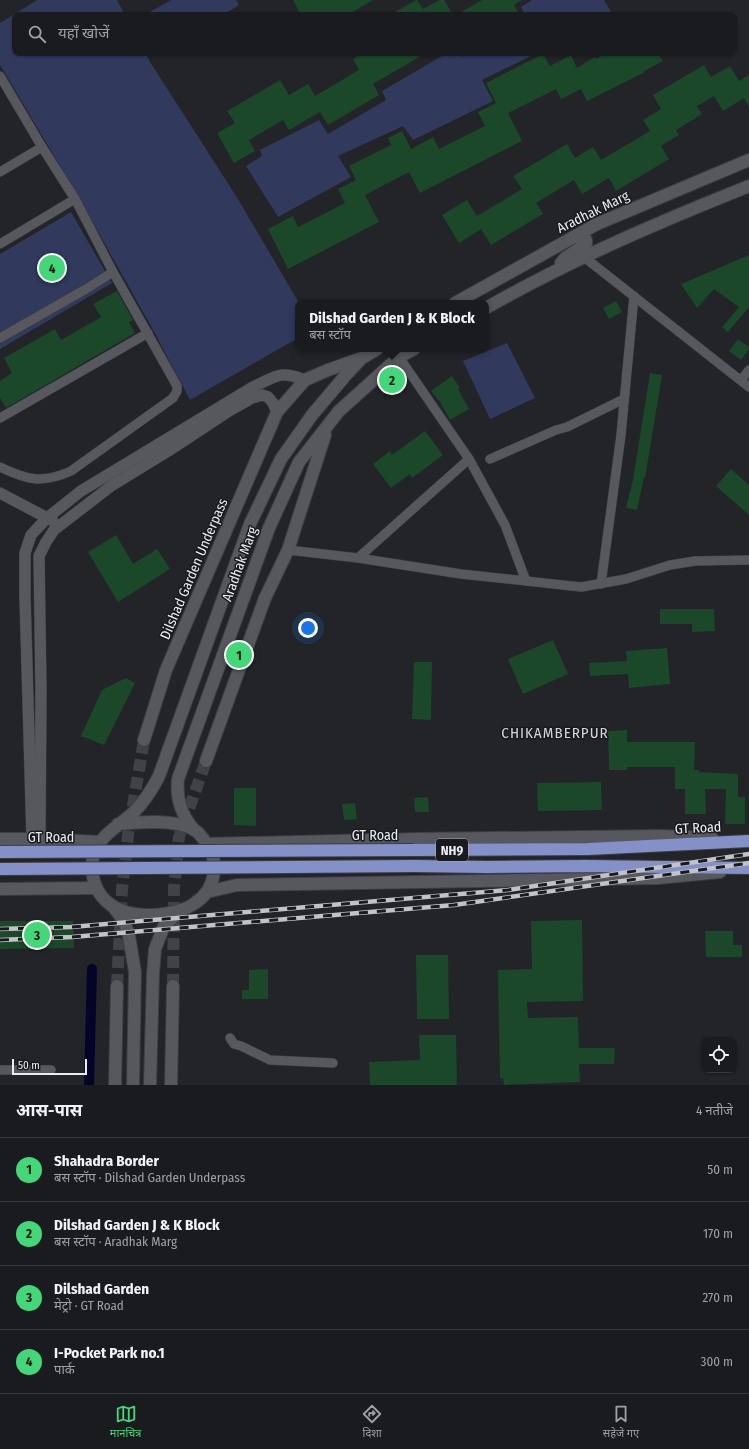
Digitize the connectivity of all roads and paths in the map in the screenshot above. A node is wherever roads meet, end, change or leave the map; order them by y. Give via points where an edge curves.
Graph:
1 (0, 76) edge
2 (42, 147) junction
3 (749, 160) edge
4 (0, 172) edge
5 (749, 186) edge
6 (75, 199) junction
7 (575, 237) junction
8 (0, 244) edge
9 (584, 257) junction
10 (557, 271) junction
11 (113, 272) junction
12 (634, 296) junction
13 (460, 300) edge
14 (489, 306) edge
15 (148, 333) junction
16 (0, 338) edge
17 (372, 352) edge
18 (408, 352) edge
19 (399, 357) junction
20 (362, 358) junction
21 (749, 370) edge
22 (305, 380) junction
23 (741, 380) junction
24 (749, 387) edge
25 (255, 391) junction
26 (624, 399) junction
27 (277, 412) junction
28 (1, 414) edge
29 (327, 426) junction
30 (469, 459) junction
31 (490, 459) dead end
32 (0, 467) edge
33 (127, 469) junction
34 (0, 493) edge
35 (47, 518) junction
36 (61, 524) junction
37 (288, 550) junction
38 (358, 558) junction
39 (749, 560) edge
40 (526, 581) junction
41 (601, 584) junction
42 (144, 740) tunnel mouth
43 (206, 761) tunnel mouth
44 (118, 824) junction
45 (194, 830) junction
46 (0, 839) edge
47 (36, 839) junction
48 (749, 840) edge
49 (100, 842) junction
50 (207, 844) junction
51 (0, 852) edge
52 (0, 869) edge
53 (749, 869) edge
54 (96, 888) junction
55 (0, 889) edge
56 (207, 892) junction
57 (114, 908) junction
58 (181, 910) junction
59 (117, 986) tunnel mouth
60 (173, 986) tunnel mouth
61 (230, 1038) dead end
62 (333, 1063) dead end
63 (0, 1070) edge
64 (51, 1070) dead end
65 (115, 1085) edge
66 (133, 1085) edge
67 (150, 1085) edge
68 (172, 1085) edge

1 - 2 street
2 - 4 street
2 - 6 street
3 - 7 main road, Aradhak Marg via 597,224
5 - 9 main road
6 - 8 street
6 - 11 street
7 - 10 main road via 584,238 586,244 565,258
7 - 13 main road, Aradhak Marg
9 - 10 main road
9 - 12 street
10 - 14 main road
11 - 15 street
11 - 16 street
12 - 23 street
12 - 26 street
15 - 28 street
15 - 32 street via 177,386 173,398 62,475 43,479 28,478
17 - 20 main road, Aradhak Marg
18 - 19 main road, Aradhak Marg
19 - 29 main road, Aradhak Marg via 339,411
19 - 30 street
20 - 22 main road, Aradhak Marg
20 - 44 main road, Aradhak Marg via 312,415 281,459 250,524 159,776 142,803
21 - 23 street
22 - 25 street via 281,374
22 - 27 main road, Aradhak Marg
23 - 24 street
25 - 27 street via 268,397
25 - 33 street
26 - 31 street via 568,427
26 - 41 street
27 - 42 main road, Dilshad Garden Underpass via 166,670
29 - 37 main road
29 - 45 main road, Aradhak Marg via 299,462 269,528 178,779 178,797 183,815
30 - 38 street
30 - 40 street via 505,525
33 - 35 street via 81,491
33 - 36 street via 111,486
34 - 35 street
35 - 36 street
35 - 47 street via 31,535 26,553 25,598
36 - 47 street via 54,530 39,556 41,690
37 - 38 street
37 - 43 main road via 265,598
38 - 40 street
39 - 41 street via 695,561 670,565 626,580
40 - 41 street via 581,587
44 - 45 main road via 164,823
44 - 49 main road
45 - 50 main road
46 - 47 main road, GT Road
47 - 49 main road, GT Road
48 - 50 main road, GT Road via 661,836
48 - 51 highway, GT Road / NH9, bridge via 588,849
49 - 54 main road via 94,854 92,868
50 - 56 main road via 215,868
52 - 53 highway, NH9, bridge via 585,866
53 - 56 main road via 658,878 237,885
54 - 55 main road
54 - 57 main road
56 - 58 main road via 196,903
57 - 58 main road via 144,915
57 - 66 main road via 124,921 129,936 135,972
58 - 67 main road via 164,926 155,949
59 - 65 main road
60 - 68 main road
61 - 62 street via 234,1044 270,1060
63 - 64 street

